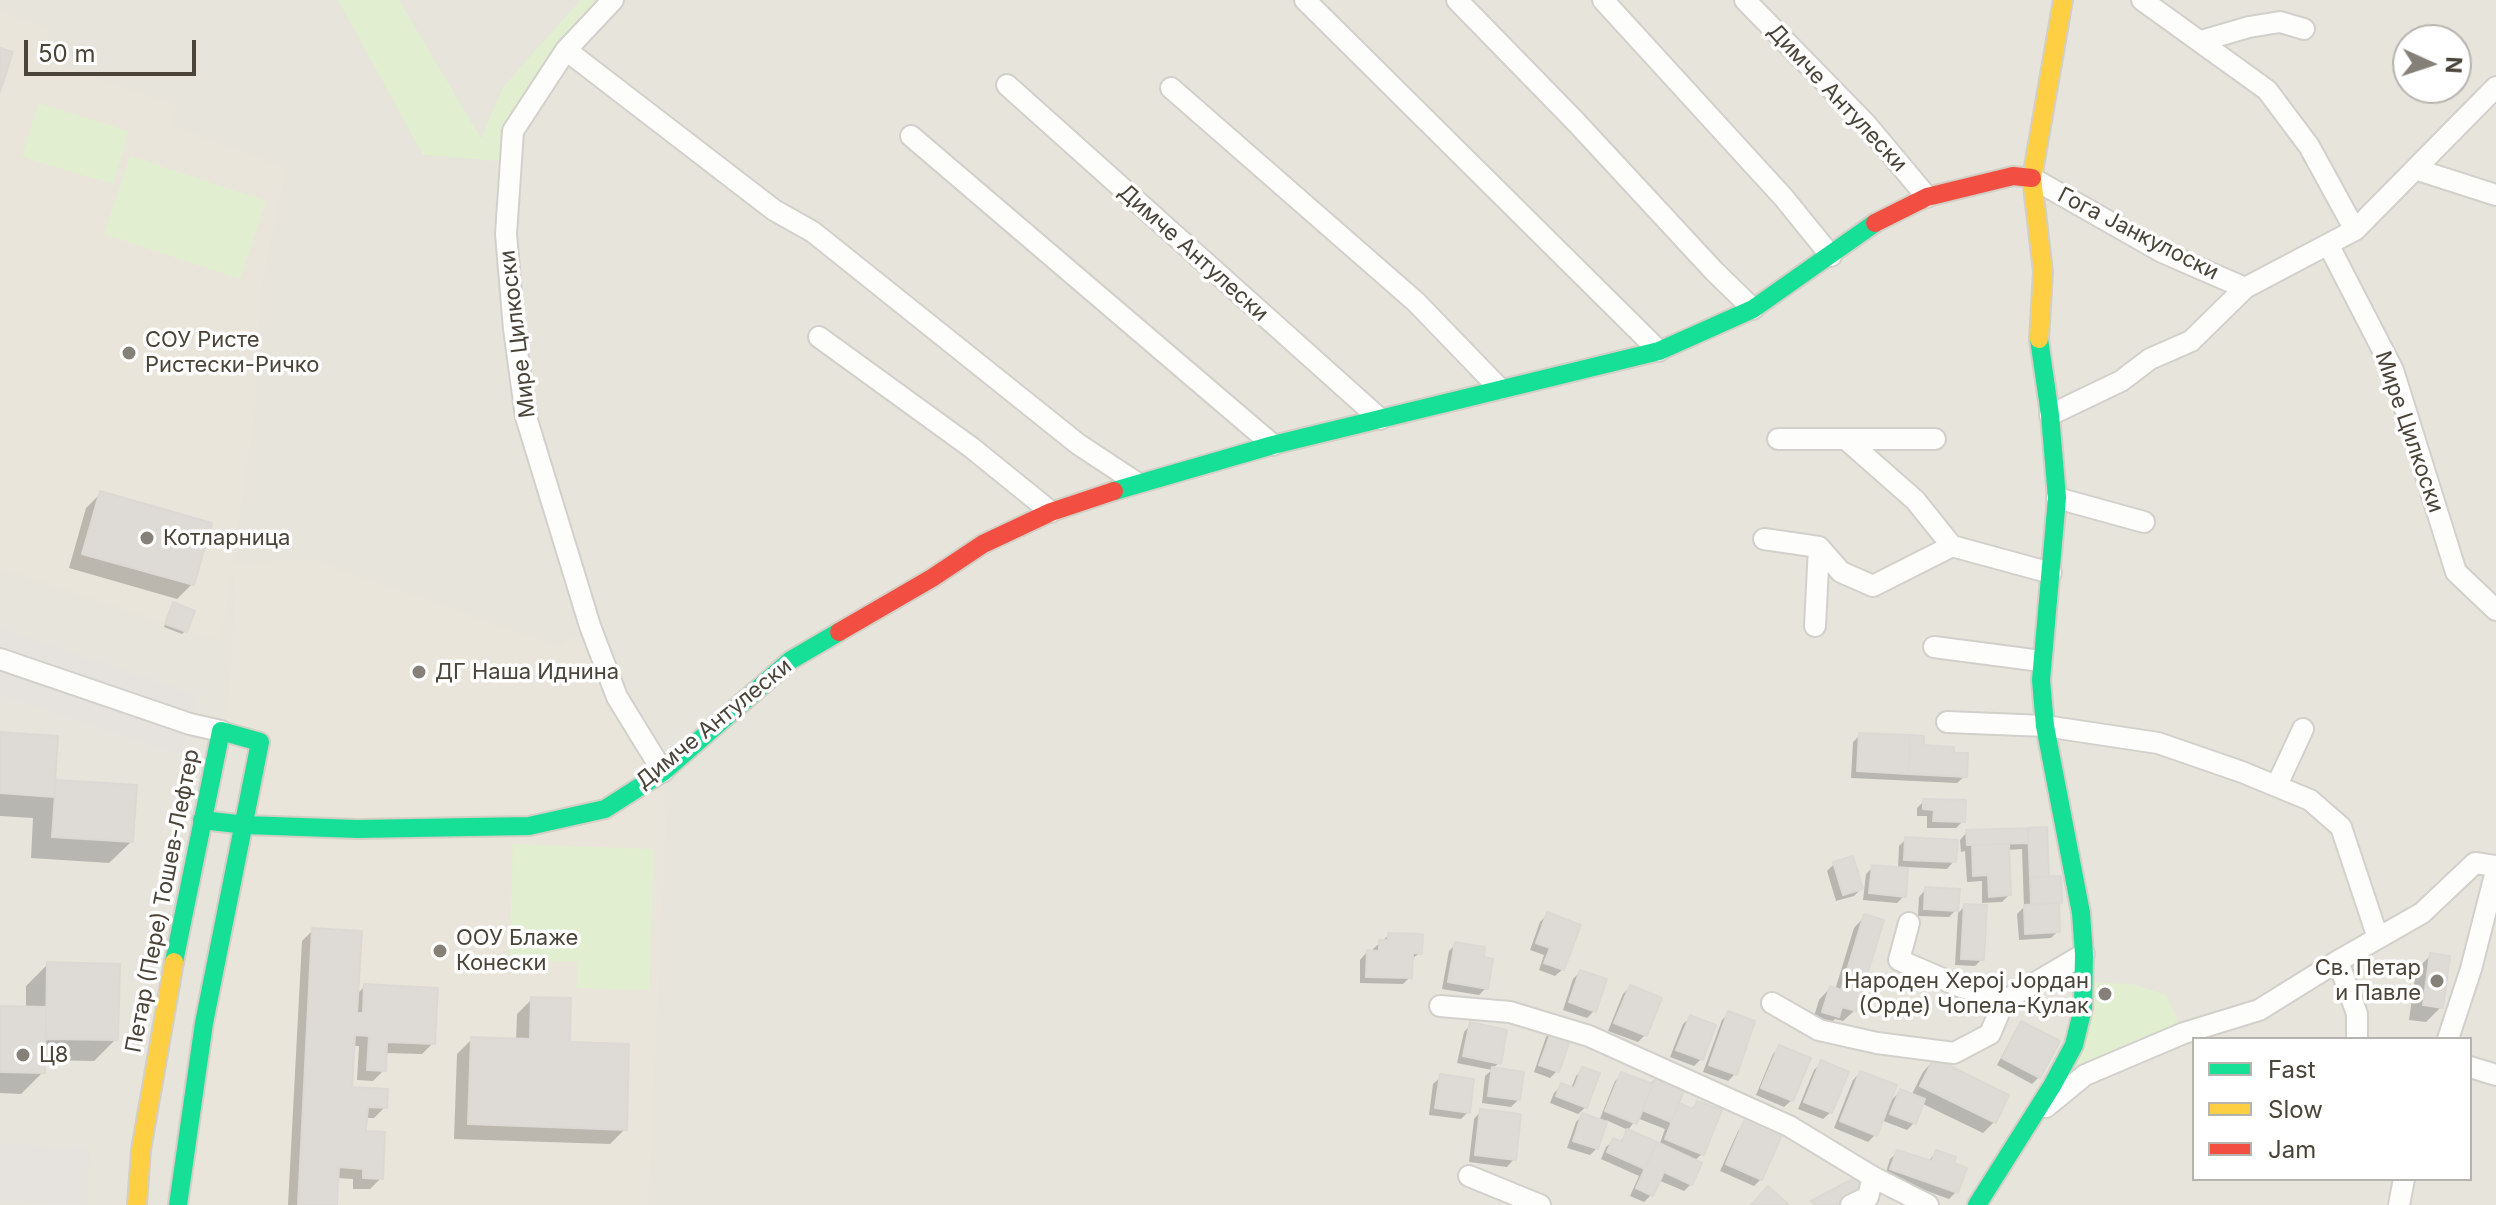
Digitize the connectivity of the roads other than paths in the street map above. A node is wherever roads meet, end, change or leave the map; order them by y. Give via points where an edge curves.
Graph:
1 (613, 0) edge
2 (1305, 0) edge
3 (1457, 0) edge
4 (1603, 0) edge
5 (1745, 0) edge
6 (2063, 0) edge
7 (2142, 0) edge
8 (2304, 29) dead end
9 (2201, 41) junction
10 (566, 50) junction
11 (1007, 85) dead end
12 (2496, 87) edge
13 (1171, 88) dead end
14 (911, 136) dead end
15 (2415, 169) junction
16 (2032, 178) junction
17 (2496, 195) edge
18 (1927, 197) junction
19 (2355, 230) junction
20 (2329, 246) junction
21 (1831, 256) junction
22 (2245, 288) junction
23 (1753, 309) junction
24 (819, 337) dead end
25 (1659, 351) junction
26 (1500, 389) junction
27 (2050, 415) junction
28 (1380, 419) junction
29 (1778, 439) dead end
30 (1935, 439) dead end
31 (1848, 441) junction
32 (1273, 445) junction
33 (1137, 483) junction
34 (2057, 498) junction
35 (1051, 512) junction
36 (2144, 522) dead end
37 (1764, 539) dead end
38 (1952, 546) junction
39 (1819, 547) junction
40 (2051, 573) junction
41 (2496, 610) edge
42 (1815, 626) dead end
43 (1934, 647) dead end
44 (0, 659) edge
45 (2041, 661) junction
46 (1947, 722) dead end
47 (2045, 726) junction
48 (2303, 729) dead end
49 (221, 731) junction
50 (663, 772) junction
51 (2277, 785) junction
52 (202, 820) junction
53 (246, 825) junction
54 (2496, 868) edge
55 (1909, 923) dead end
56 (2378, 938) junction
57 (2084, 954) junction
58 (2338, 961) junction
59 (2004, 1001) junction
60 (1772, 1003) dead end
61 (1440, 1006) dead end
62 (2357, 1037) edge
63 (2449, 1037) edge
64 (2472, 1068) edge
65 (2496, 1075) edge
66 (2031, 1118) junction
67 (1469, 1176) dead end
68 (1873, 1177) junction
69 (2404, 1181) edge
70 (1985, 1202) edge
71 (137, 1205) edge
72 (178, 1205) edge
73 (1540, 1205) edge
74 (1851, 1205) edge
75 (1928, 1205) edge
76 (2399, 1205) edge

1 - 10 street, Мире Цилкоски
2 - 25 street
3 - 23 street
4 - 21 street
5 - 18 street, Димче Антулески via 1866,124
6 - 16 street
7 - 9 street
8 - 9 street via 2280,22
9 - 19 street via 2267,90 2309,146
10 - 33 street via 774,210 813,232 1078,444
10 - 50 street, Мире Цилкоски via 513,131 506,234 514,329 526,417 590,626 617,697
11 - 28 street, Димче Антулески
12 - 15 street, Гога Јанкулоски
13 - 26 street via 1416,302
14 - 32 street
15 - 17 street
15 - 19 street, Гога Јанкулоски
16 - 18 street, Димче Антулески via 2013,176
16 - 22 street, Гога Јанкулоски via 2162,252
16 - 27 street via 2043,272 2039,341
18 - 21 street, Димче Антулески via 1879,220
19 - 20 street, Гога Јанкулоски
20 - 22 street, Гога Јанкулоски
20 - 41 street, Мире Цилкоски via 2393,370 2456,572
21 - 23 street, Димче Антулески
22 - 27 street, Гога Јанкулоски via 2191,341
23 - 25 street, Димче Антулески
24 - 35 street
25 - 26 street, Димче Антулески
26 - 28 street, Димче Антулески
27 - 34 street
28 - 32 street, Димче Антулески
29 - 31 street
30 - 31 street
31 - 38 street via 1915,500
32 - 33 street, Димче Антулески
33 - 35 street, Димче Антулески
34 - 36 street
34 - 40 street
35 - 50 street, Димче Антулески via 983,544 791,660
37 - 39 street
38 - 39 street via 1873,586 1841,572
38 - 40 street
39 - 42 street
40 - 45 street
43 - 45 street
44 - 49 street
45 - 47 street
46 - 47 street
47 - 51 street via 2158,743
47 - 57 street
48 - 51 street
49 - 52 street, Петар (Пере) Тошев-Лефтер
49 - 53 street, Петар (Пере) Тошев-Лефтер via 260,742
50 - 53 street, Димче Антулески via 605,809 529,826
51 - 56 street via 2310,800 2341,827
52 - 53 street, Димче Антулески
52 - 71 street, Петар (Пере) Тошев-Лефтер via 161,1030
53 - 72 street, Петар (Пере) Тошев-Лефтер via 204,1023
54 - 56 street via 2475,863 2422,913
54 - 63 street
55 - 59 street via 1899,960
56 - 58 street
57 - 59 street
57 - 66 street via 2083,1008 2074,1045
58 - 62 street via 2357,1014
58 - 66 street via 2259,1010 2184,1033 2085,1075
59 - 60 street via 1990,1034 1954,1053 1819,1030
61 - 68 street via 1510,1012 1589,1036 1789,1126
64 - 65 street
66 - 70 street
67 - 73 street
68 - 74 street via 1868,1197
68 - 75 street
69 - 76 street

